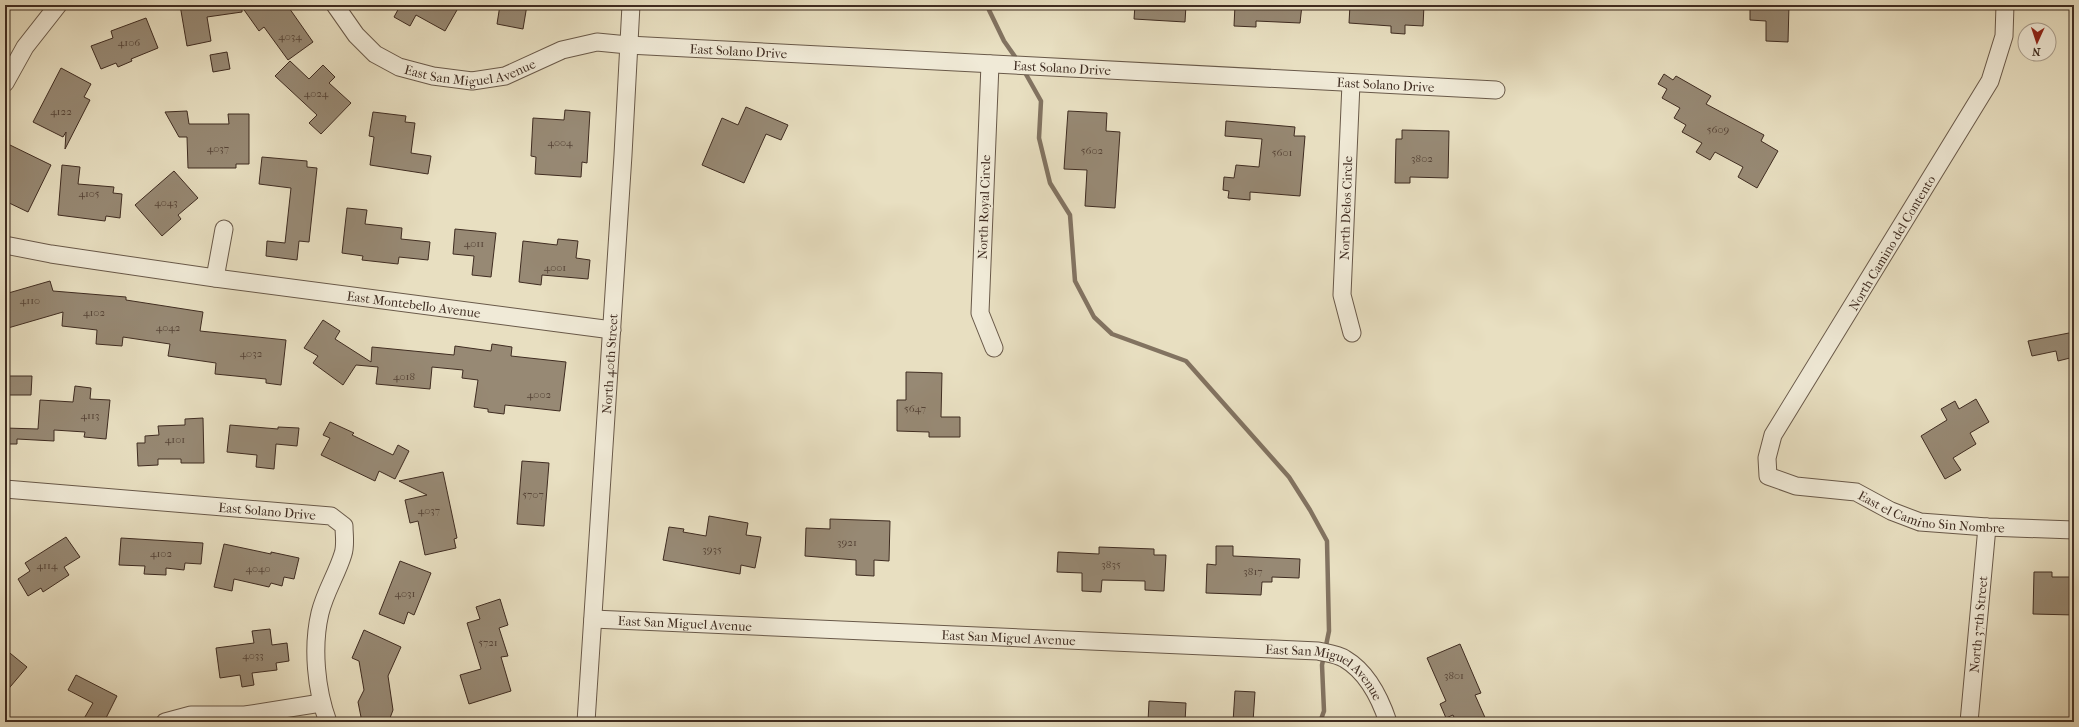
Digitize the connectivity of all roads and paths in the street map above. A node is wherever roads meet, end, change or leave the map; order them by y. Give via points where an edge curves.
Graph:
1 (58, 5) edge
2 (335, 5) edge
3 (631, 5) edge
4 (2005, 5) edge
5 (628, 45) junction
6 (990, 64) junction
7 (5, 83) edge
8 (1351, 83) junction
9 (1496, 90) dead end
10 (224, 229) dead end
11 (5, 245) edge
12 (216, 278) junction
13 (612, 330) junction
14 (1352, 333) dead end
15 (994, 348) dead end
16 (1768, 476) joint
17 (5, 489) edge
18 (1987, 527) junction
19 (2074, 530) edge
20 (593, 619) junction
21 (321, 703) junction
22 (165, 722) edge
23 (328, 722) edge
24 (586, 722) edge
25 (1388, 722) edge
26 (1969, 722) edge

1 - 7 street via 25,47
2 - 5 street, East San Miguel Avenue via 356,35 375,54 399,68 433,76 472,81 505,76 562,50 597,42
3 - 5 street, North 40th Street
4 - 16 street, North Camino del Contento via 2004,36 1990,81 1773,435 1767,458
5 - 6 street, East Solano Drive
5 - 13 street, North 40th Street
6 - 8 street, East Solano Drive
6 - 15 street, North Royal Circle via 980,313
8 - 9 street, East Solano Drive
8 - 14 street, North Delos Circle via 1342,295
10 - 12 street
11 - 12 street, East Montebello Avenue
12 - 13 street, East Montebello Avenue
13 - 20 street, North 40th Street
16 - 18 street, East el Camino Sin Nombre via 1796,486 1856,492 1920,522
17 - 21 street, East Solano Drive via 330,516 344,526 344,553 320,614 317,668
18 - 19 street, East el Camino Sin Nombre
18 - 26 street, North 37th Street
20 - 24 street, North 40th Street
20 - 25 street, East San Miguel Avenue via 1318,650 1344,658 1357,668 1373,689
21 - 22 street via 245,715 191,715
21 - 23 street

